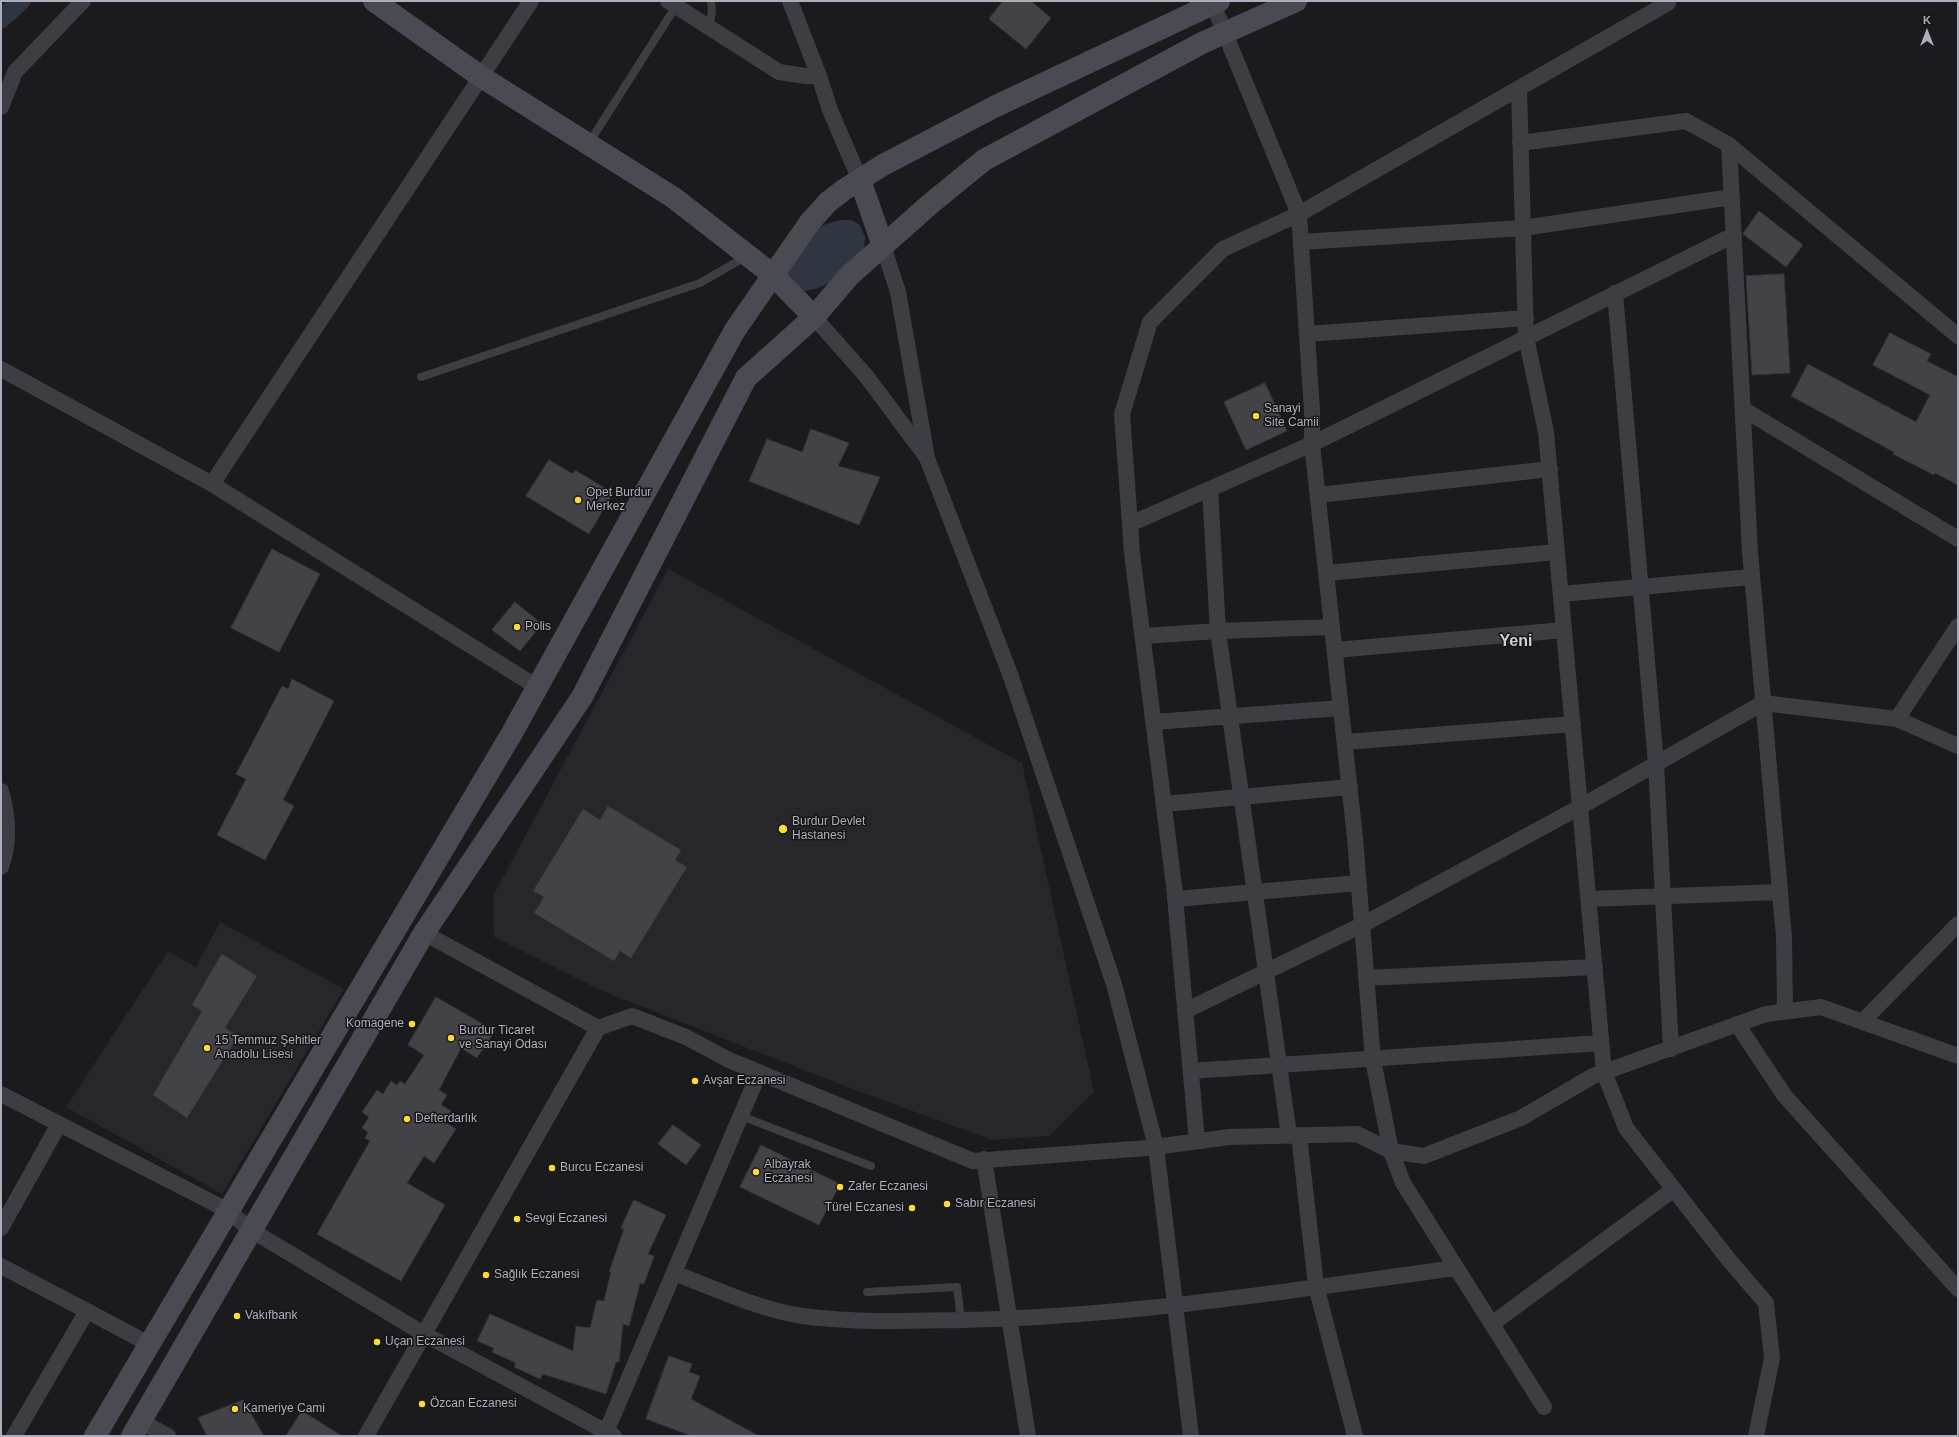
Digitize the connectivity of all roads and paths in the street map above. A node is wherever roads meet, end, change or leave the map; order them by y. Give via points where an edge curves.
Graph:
1 (83, 1) edge
2 (374, 1) edge
3 (531, 1) edge
4 (712, 1) edge
5 (790, 1) edge
6 (1296, 1) edge
7 (1667, 1) edge
8 (1215, 2) edge
9 (672, 4) edge
10 (708, 27) junction
11 (1225, 32) junction
12 (480, 76) junction
13 (819, 76) junction
14 (1519, 88) junction
15 (1, 107) edge
16 (1520, 143) junction
17 (588, 144) junction
18 (1729, 146) junction
19 (860, 180) junction
20 (1732, 197) junction
21 (1299, 214) junction
22 (1523, 228) junction
23 (1734, 235) junction
24 (1301, 242) junction
25 (883, 246) junction
26 (748, 256) junction
27 (773, 275) junction
28 (1615, 293) junction
29 (814, 317) junction
30 (1526, 318) junction
31 (1307, 334) junction
32 (1958, 336) edge
33 (1526, 337) junction
34 (1, 369) edge
35 (421, 377) dead end
36 (1743, 409) junction
37 (1312, 444) junction
38 (927, 458) junction
39 (1550, 469) junction
40 (212, 484) junction
41 (1210, 489) junction
42 (1318, 495) junction
43 (1130, 524) junction
44 (1958, 539) edge
45 (1557, 552) junction
46 (1326, 573) junction
47 (1752, 577) junction
48 (1641, 588) junction
49 (1561, 594) junction
50 (1958, 626) edge
51 (1332, 627) junction
52 (1564, 630) junction
53 (1218, 631) junction
54 (1143, 636) junction
55 (1335, 650) junction
56 (537, 686) junction
57 (1764, 703) junction
58 (1341, 708) junction
59 (1231, 716) junction
60 (1898, 719) junction
61 (1154, 722) junction
62 (1572, 724) junction
63 (1345, 742) junction
64 (1958, 746) edge
65 (1656, 764) junction
66 (1350, 787) junction
67 (1, 791) edge
68 (1242, 797) junction
69 (1164, 804) junction
70 (1580, 807) junction
71 (1, 867) edge
72 (1358, 883) junction
73 (1256, 892) junction
74 (1780, 892) junction
75 (1663, 895) junction
76 (1176, 899) junction
77 (1588, 899) junction
78 (1362, 924) junction
79 (1958, 924) edge
80 (424, 933) junction
81 (1594, 967) junction
82 (1267, 971) junction
83 (1366, 978) junction
84 (1185, 1011) junction
85 (1784, 1011) junction
86 (1862, 1021) junction
87 (1737, 1024) junction
88 (598, 1028) junction
89 (1601, 1043) junction
90 (1671, 1049) junction
91 (1958, 1056) edge
92 (1373, 1060) junction
93 (1279, 1066) junction
94 (1191, 1071) junction
95 (1604, 1072) junction
96 (759, 1073) junction
97 (1, 1094) edge
98 (741, 1116) junction
99 (59, 1124) junction
100 (1294, 1135) junction
101 (1197, 1141) junction
102 (1156, 1147) junction
103 (1391, 1151) junction
104 (984, 1160) junction
105 (871, 1166) dead end
106 (1674, 1189) junction
107 (227, 1210) junction
108 (1, 1228) edge
109 (251, 1230) junction
110 (1, 1266) edge
111 (1456, 1268) junction
112 (674, 1273) junction
113 (1316, 1286) junction
114 (1958, 1289) edge
115 (867, 1292) dead end
116 (1175, 1305) junction
117 (87, 1311) junction
118 (1010, 1319) junction
119 (961, 1320) junction
120 (1492, 1324) junction
121 (424, 1334) junction
122 (148, 1344) junction
123 (1544, 1407) dead end
124 (136, 1429) edge
125 (610, 1434) edge
126 (14, 1436) edge
127 (95, 1436) edge
128 (168, 1436) edge
129 (366, 1436) edge
130 (1028, 1436) edge
131 (1191, 1436) edge
132 (1355, 1436) edge
133 (1756, 1436) edge

1 - 15 street via 15,72
2 - 12 main road
3 - 12 street
4 - 10 lane
5 - 13 street
6 - 11 main road
7 - 14 street via 1668,3
8 - 11 street
8 - 19 main road via 996,106 883,165
9 - 10 street
9 - 17 lane
10 - 13 street via 779,72
11 - 21 street
11 - 25 main road via 984,160
12 - 17 main road
12 - 40 street
13 - 19 street via 830,110
14 - 16 street
14 - 21 street
16 - 18 street via 1686,121
16 - 22 street
17 - 26 main road via 674,198
18 - 20 street
18 - 32 street
19 - 25 main road
19 - 27 main road via 828,202 810,222
20 - 22 street
20 - 23 street
21 - 24 street
21 - 43 street via 1223,249 1150,322 1122,414
22 - 24 street
22 - 30 street
23 - 28 street
23 - 36 street
24 - 31 street
25 - 29 main road via 849,276
25 - 38 street via 898,292
26 - 27 main road
26 - 35 lane via 693,286
27 - 29 main road
27 - 56 main road via 735,330 707,377
28 - 33 street
28 - 48 street
29 - 38 street via 867,376
29 - 80 main road via 746,378 582,697
30 - 31 street
30 - 33 street
31 - 37 street
33 - 37 street
33 - 39 street via 1546,432
34 - 40 street
36 - 44 street
36 - 47 street
37 - 41 street
37 - 42 street
38 - 102 street via 1010,674 1111,977
39 - 42 street
39 - 45 street
40 - 56 street
41 - 43 street
41 - 53 street
42 - 46 street
43 - 54 street
45 - 46 street
45 - 49 street
46 - 51 street
47 - 48 street
47 - 57 street
48 - 49 street
48 - 65 street
49 - 52 street
50 - 60 street
51 - 53 street
51 - 55 street
52 - 55 street
52 - 62 street
53 - 54 street
53 - 59 street
54 - 61 street
55 - 58 street
56 - 107 main road
57 - 60 street
57 - 65 street
57 - 74 street
58 - 59 street
58 - 63 street
59 - 61 street
59 - 68 street
60 - 64 street
61 - 69 street
62 - 63 street
62 - 70 street
63 - 66 street
65 - 70 street
65 - 75 street
66 - 68 street
66 - 72 street
67 - 71 street via 6,808 8,832
68 - 69 street
68 - 73 street
69 - 76 street
70 - 77 street
70 - 78 street
72 - 73 street
72 - 78 street
73 - 76 street
73 - 82 street
74 - 75 street
74 - 85 street via 1784,938
75 - 77 street
75 - 90 street
76 - 84 street
77 - 81 street
78 - 82 street
78 - 83 street
79 - 86 street
80 - 88 street
80 - 109 main road
81 - 83 street
81 - 89 street
82 - 84 street
82 - 93 street
83 - 92 street
84 - 94 street
85 - 86 street via 1821,1007
85 - 87 street
86 - 91 street
87 - 90 street
87 - 114 street via 1784,1095
88 - 96 street via 632,1016 686,1038
88 - 121 street
89 - 92 street
89 - 95 street
90 - 95 street
92 - 93 street
92 - 103 street
93 - 94 street
93 - 100 street
94 - 101 street
95 - 103 street via 1521,1118 1452,1146 1424,1156
95 - 106 street via 1626,1128
96 - 98 street
96 - 104 street via 973,1161
97 - 99 street
98 - 105 lane
98 - 112 street
99 - 107 street
99 - 108 street
100 - 101 street via 1229,1137
100 - 103 street via 1357,1134
100 - 113 street
101 - 102 street
102 - 104 street
102 - 116 street
103 - 111 street via 1403,1183
104 - 118 street
106 - 120 street
106 - 133 street via 1766,1303 1772,1358
107 - 109 street
107 - 122 main road
109 - 121 street
109 - 124 main road
110 - 117 street
111 - 113 street
111 - 120 street
112 - 119 street via 768,1309 801,1316 865,1321
112 - 125 street
113 - 116 street
113 - 132 street
115 - 119 lane via 957,1287
116 - 118 street
116 - 131 street
117 - 122 street
117 - 126 street
118 - 119 street
118 - 130 street
120 - 123 street
121 - 125 street
121 - 129 street
122 - 127 main road
124 - 128 street

